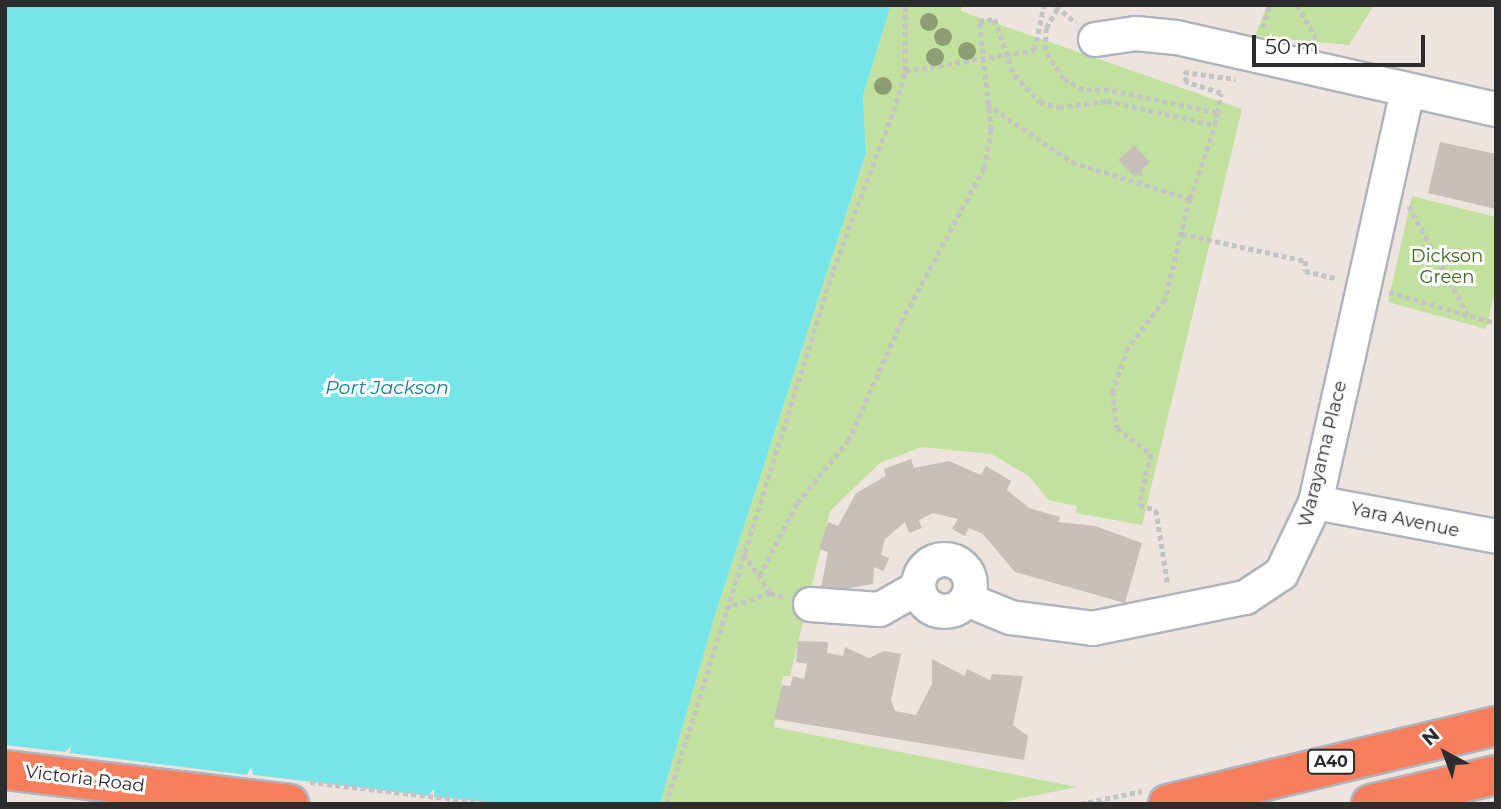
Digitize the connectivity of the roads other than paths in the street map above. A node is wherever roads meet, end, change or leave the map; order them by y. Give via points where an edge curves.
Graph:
1 (1095, 39) dead end
2 (1406, 90) junction
3 (1496, 108) edge
4 (1315, 502) junction
5 (1496, 536) edge
6 (810, 604) dead end
7 (1496, 726) edge
8 (5, 769) edge
9 (1496, 775) edge
10 (289, 804) edge
11 (1168, 804) edge
12 (1371, 804) edge

1 - 2 street via 1135,33 1177,37
2 - 3 street
2 - 4 street, Warayama Place
4 - 5 street, Yara Avenue
4 - 6 street, Warayama Place via 1297,549 1262,589 1173,612 1075,628 1010,617 966,599 967,573 945,559 929,564 918,587 879,609
7 - 11 highway, A40
8 - 10 highway, Victoria Road
9 - 12 highway

